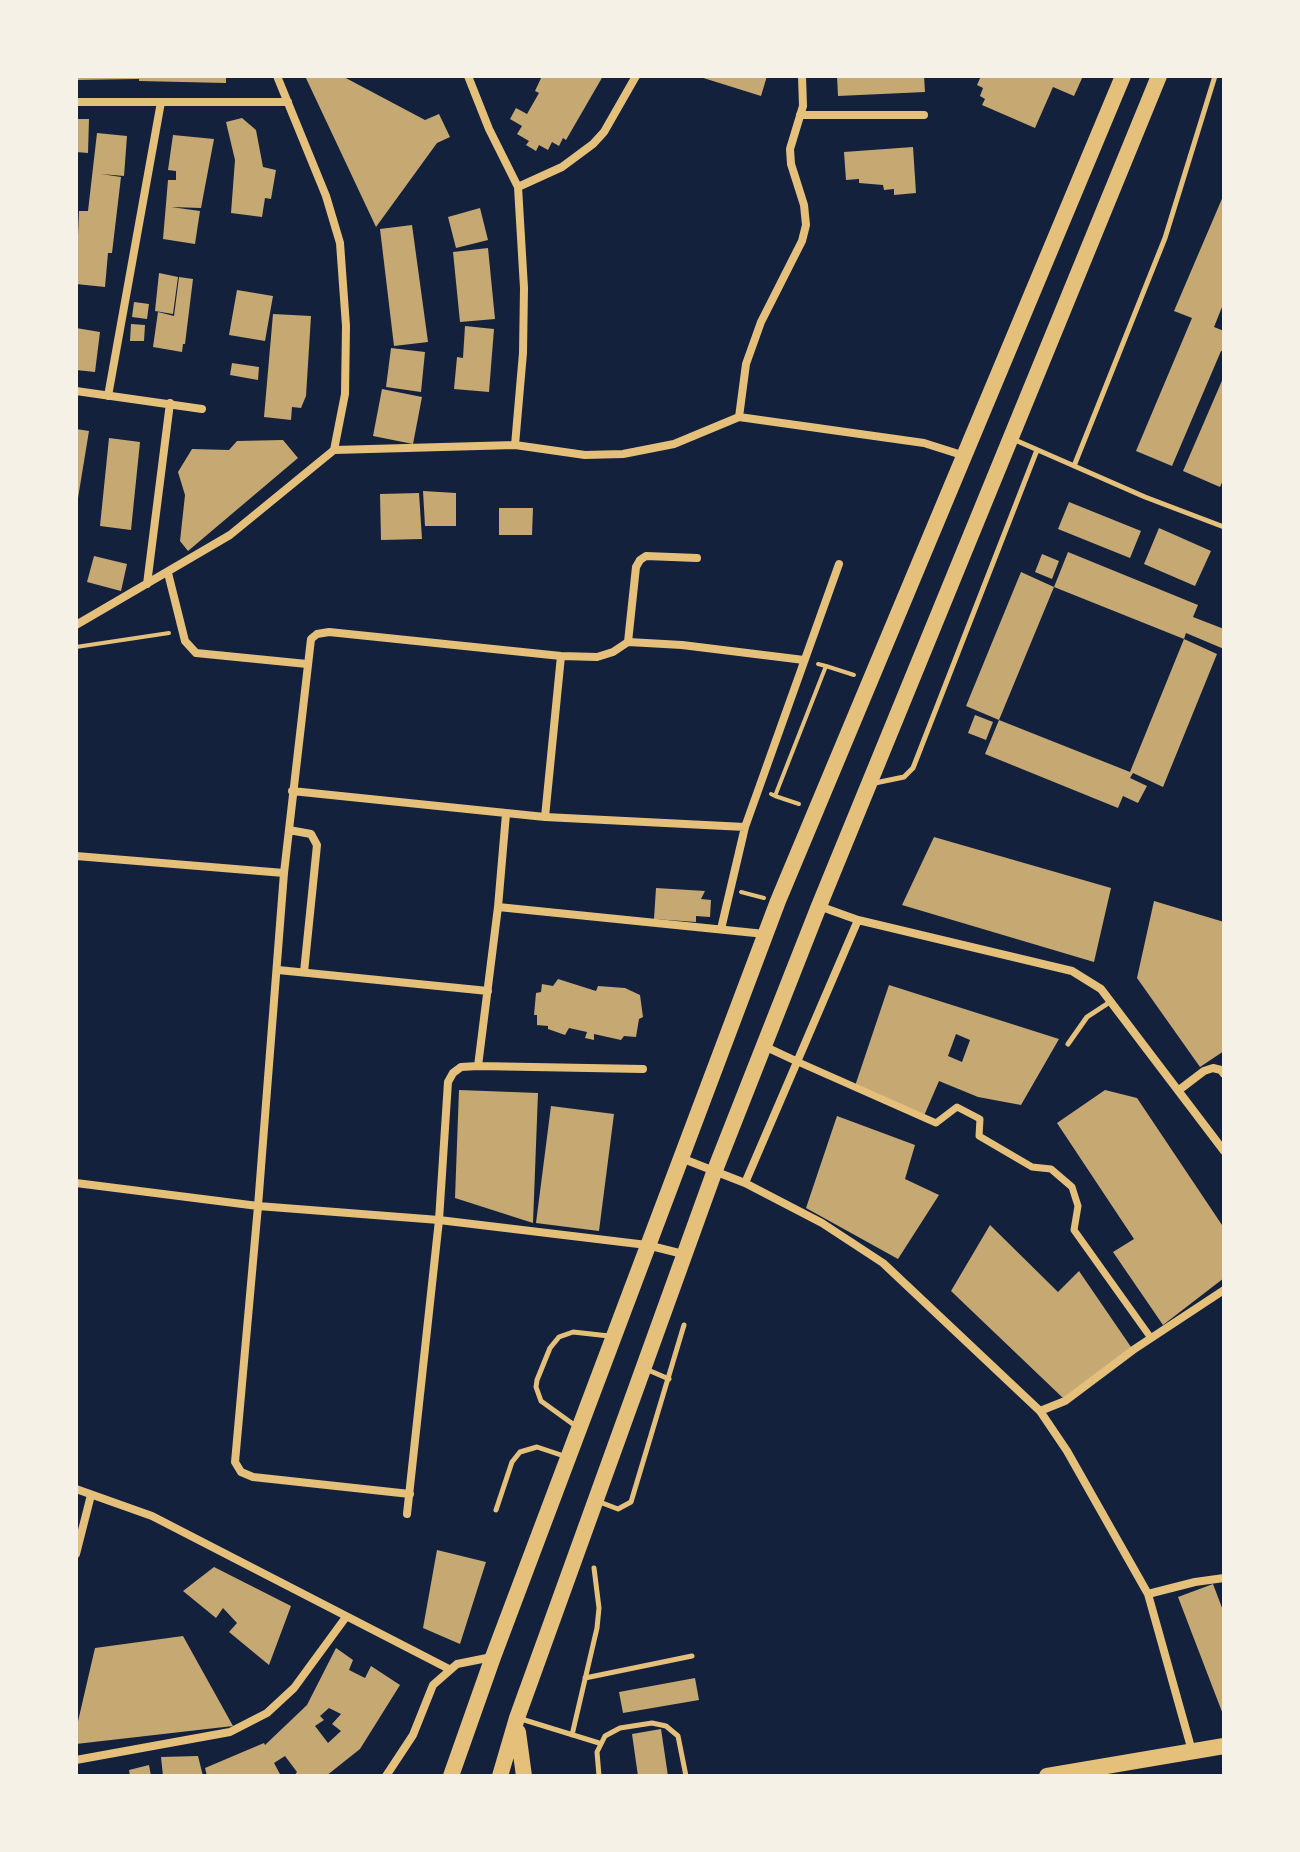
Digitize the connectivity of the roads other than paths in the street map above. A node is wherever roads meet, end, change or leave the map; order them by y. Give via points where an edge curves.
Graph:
1 (277, 76) edge
2 (468, 76) edge
3 (636, 76) edge
4 (802, 76) edge
5 (1123, 76) edge
6 (1159, 76) edge
7 (1215, 76) edge
8 (76, 102) edge
9 (161, 102) junction
10 (288, 102) junction
11 (800, 115) junction
12 (924, 115) dead end
13 (518, 187) junction
14 (76, 391) edge
15 (108, 396) junction
16 (170, 403) junction
17 (202, 409) dead end
18 (739, 417) junction
19 (1012, 438) junction
20 (515, 445) junction
21 (334, 450) junction
22 (1037, 450) junction
23 (966, 456) junction
24 (1074, 466) junction
25 (1224, 527) edge
26 (697, 558) dead end
27 (839, 564) dead end
28 (168, 573) junction
29 (147, 584) junction
30 (76, 625) edge
31 (628, 642) junction
32 (561, 656) junction
33 (804, 660) junction
34 (307, 664) junction
35 (870, 784) junction
36 (292, 791) junction
37 (506, 814) junction
38 (545, 817) junction
39 (745, 827) junction
40 (289, 830) junction
41 (76, 856) edge
42 (284, 873) junction
43 (819, 906) junction
44 (498, 907) junction
45 (858, 920) junction
46 (721, 929) junction
47 (765, 934) junction
48 (278, 970) junction
49 (304, 972) junction
50 (488, 991) junction
51 (1110, 1002) junction
52 (1068, 1044) dead end
53 (766, 1047) junction
54 (796, 1061) junction
55 (478, 1066) junction
56 (643, 1069) dead end
57 (1224, 1074) edge
58 (1179, 1090) junction
59 (1224, 1151) edge
60 (681, 1157) junction
61 (715, 1170) junction
62 (76, 1183) edge
63 (745, 1183) junction
64 (258, 1206) junction
65 (439, 1220) junction
66 (647, 1245) junction
67 (683, 1254) junction
68 (1224, 1290) edge
69 (684, 1325) dead end
70 (614, 1336) junction
71 (1151, 1338) junction
72 (642, 1368) junction
73 (669, 1379) junction
74 (1040, 1411) junction
75 (580, 1429) junction
76 (569, 1457) junction
77 (76, 1489) edge
78 (410, 1494) junction
79 (91, 1495) junction
80 (596, 1500) junction
81 (496, 1510) dead end
82 (407, 1514) dead end
83 (76, 1554) edge
84 (594, 1568) dead end
85 (1224, 1578) edge
86 (1148, 1594) junction
87 (346, 1617) junction
88 (692, 1656) dead end
89 (493, 1657) junction
90 (449, 1669) junction
91 (585, 1678) junction
92 (517, 1718) junction
93 (572, 1735) junction
94 (599, 1743) junction
95 (1224, 1746) edge
96 (1192, 1751) junction
97 (76, 1760) edge
98 (386, 1776) edge
99 (451, 1776) edge
100 (500, 1776) edge
101 (524, 1776) edge
102 (599, 1776) edge
103 (686, 1776) edge
104 (1047, 1776) edge

1 - 10 street
2 - 13 street
3 - 13 street via 593,144 562,167
4 - 11 street
5 - 23 main road
6 - 19 main road
7 - 24 lane via 1165,238
8 - 9 street
9 - 10 street
9 - 15 street
10 - 21 street via 340,243 345,394
11 - 12 street
11 - 18 street via 790,149 806,225 746,364
13 - 20 street via 524,288
14 - 15 street
15 - 16 street
16 - 17 street
16 - 29 street
18 - 20 street via 674,444 623,454 585,455
18 - 23 street via 924,443
19 - 22 lane
19 - 35 main road
20 - 21 street
21 - 28 street via 230,535
22 - 24 lane
22 - 35 lane via 913,768 904,777
23 - 47 main road
24 - 25 lane
26 - 31 street via 640,560
27 - 33 street
28 - 29 street
28 - 34 street via 189,649
29 - 30 street
31 - 32 street via 597,657
31 - 33 street
32 - 34 street via 329,632 311,639
32 - 38 street
33 - 39 street
34 - 36 street
35 - 43 main road
36 - 37 street
36 - 40 street
37 - 38 street
37 - 44 street
38 - 39 street
39 - 46 street
40 - 42 street
40 - 49 street via 311,834 317,845
41 - 42 street
42 - 48 street
43 - 45 street
43 - 53 main road
44 - 46 street
44 - 50 street
45 - 51 street via 1072,971 1101,989
45 - 54 street
46 - 47 street
47 - 60 main road
48 - 49 street
48 - 64 street
49 - 50 street
50 - 55 street
51 - 52 lane via 1087,1017
51 - 58 street
53 - 54 street
53 - 61 main road
54 - 63 street
54 - 71 street via 936,1123 957,1107 980,1119 979,1136 1032,1167 1051,1169 1072,1187 1078,1206 1074,1230
55 - 56 street
55 - 65 street via 461,1067 448,1082
57 - 58 street via 1213,1068 1204,1071
58 - 59 street
60 - 61 street
60 - 66 main road
61 - 63 street
61 - 67 main road
62 - 64 street
63 - 74 street via 822,1223 883,1263
64 - 65 street
64 - 78 street via 237,1467 253,1477
65 - 66 street
65 - 78 street
66 - 67 street
66 - 70 main road
67 - 72 main road
68 - 71 street
69 - 73 lane
70 - 75 main road
70 - 75 lane via 580,1332 559,1337 537,1380 541,1401
71 - 74 street via 1065,1401
72 - 73 lane
72 - 80 main road
73 - 80 lane via 631,1502 618,1509
74 - 86 street
75 - 76 main road
76 - 81 lane via 537,1447 520,1452
76 - 89 main road
77 - 79 street
78 - 82 street
79 - 83 street
79 - 87 street via 152,1516
80 - 92 main road
84 - 91 lane via 599,1608
85 - 86 street
86 - 96 street
87 - 90 street
87 - 97 street via 294,1688 267,1713 230,1732
88 - 91 lane
89 - 90 street
89 - 99 main road
90 - 98 street via 433,1685 413,1735
91 - 93 lane
92 - 93 lane
92 - 100 main road
92 - 101 main road
93 - 94 lane
94 - 102 lane
94 - 103 lane via 620,1728 666,1726 681,1743
95 - 96 main road
96 - 104 main road

